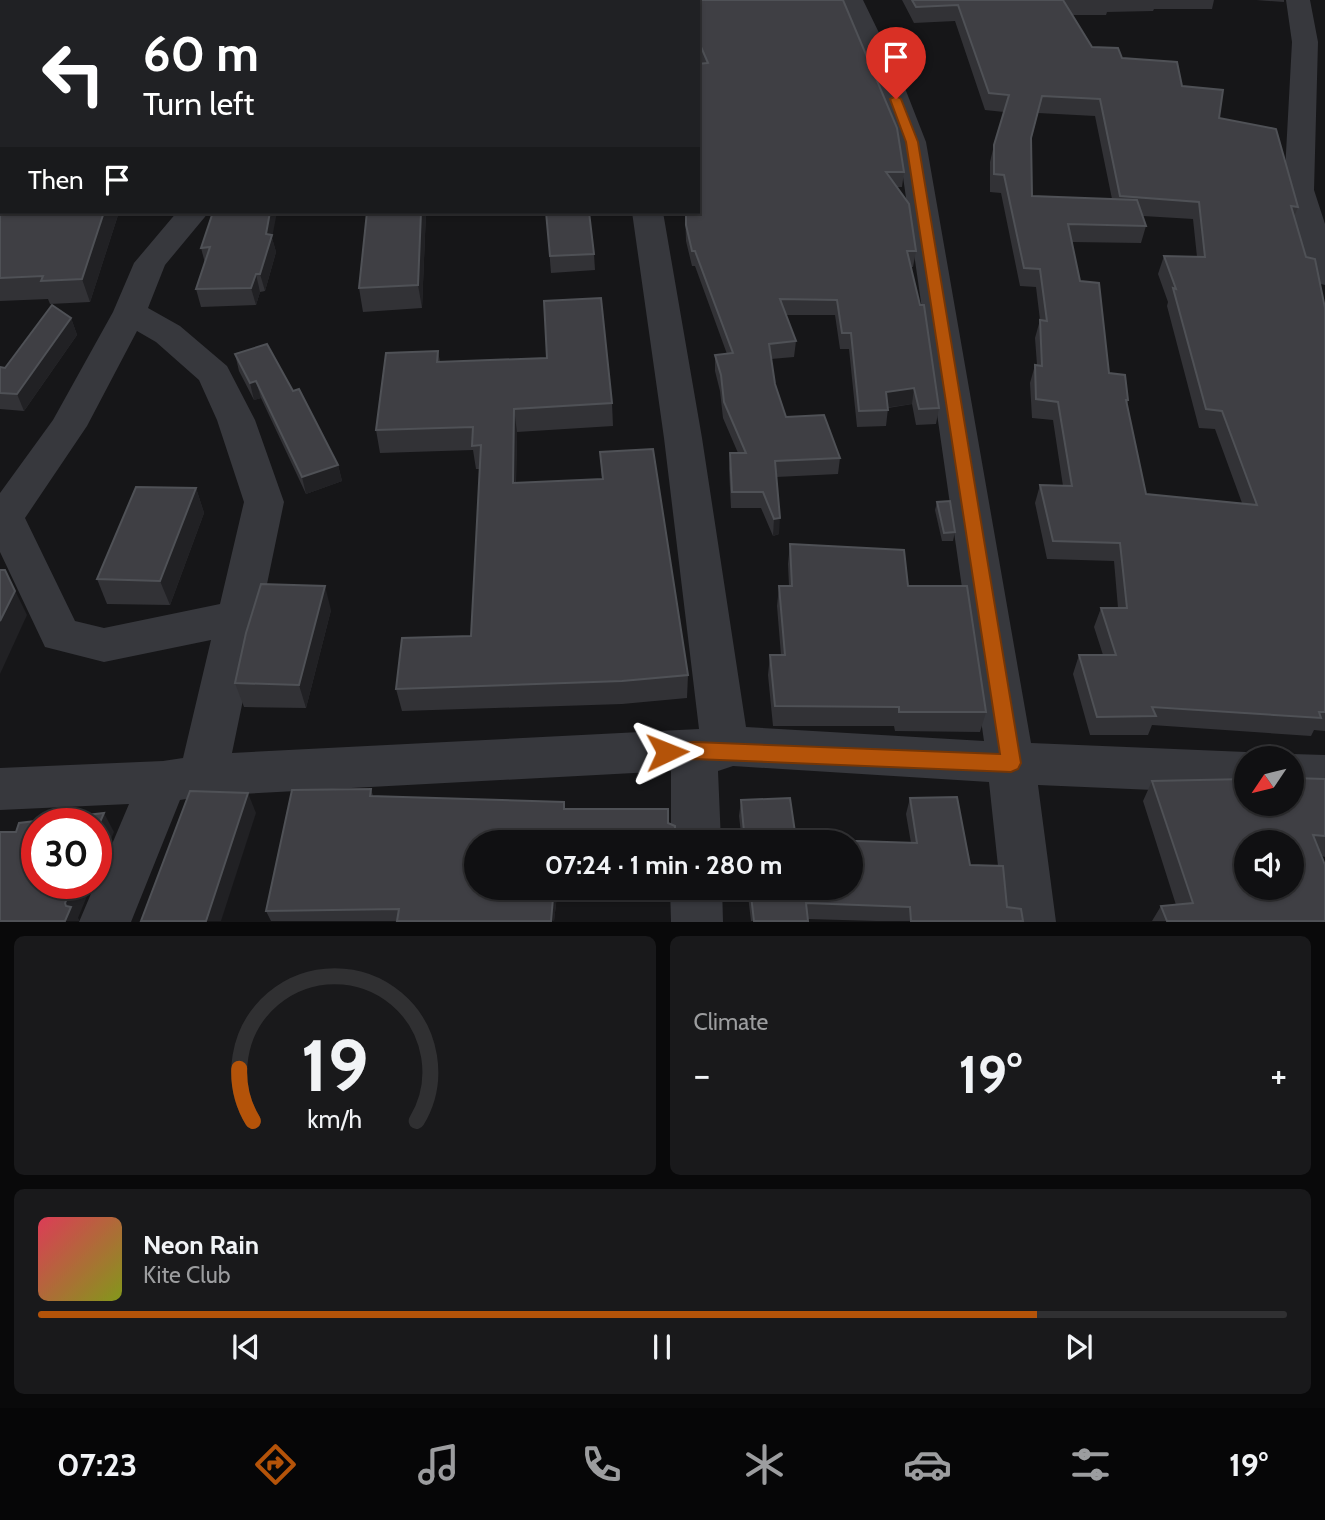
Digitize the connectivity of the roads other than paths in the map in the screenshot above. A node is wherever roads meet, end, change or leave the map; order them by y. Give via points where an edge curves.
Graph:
1 (851, 0) edge
2 (1298, 0) edge
3 (191, 214) edge
4 (647, 214) edge
5 (1325, 275) edge
6 (131, 312) junction
7 (239, 617) junction
8 (709, 748) junction
9 (1011, 763) junction
10 (1234, 772) edge
11 (1304, 775) edge
12 (1325, 776) edge
13 (183, 779) junction
14 (0, 789) edge
15 (698, 830) edge
16 (696, 900) edge
17 (104, 922) edge
18 (697, 922) edge
19 (1030, 922) edge

1 - 9 street via 912,142
2 - 5 street via 1305,41 1299,190
3 - 6 street via 150,263
4 - 8 street via 683,438
6 - 7 street via 168,334 214,374 236,420 264,502
6 - 7 street via 68,426 4,517 60,635 104,645
7 - 13 street
8 - 9 street
8 - 13 street
8 - 15 street
9 - 10 street
9 - 19 street
11 - 12 street
13 - 14 street
13 - 17 street
16 - 18 street

